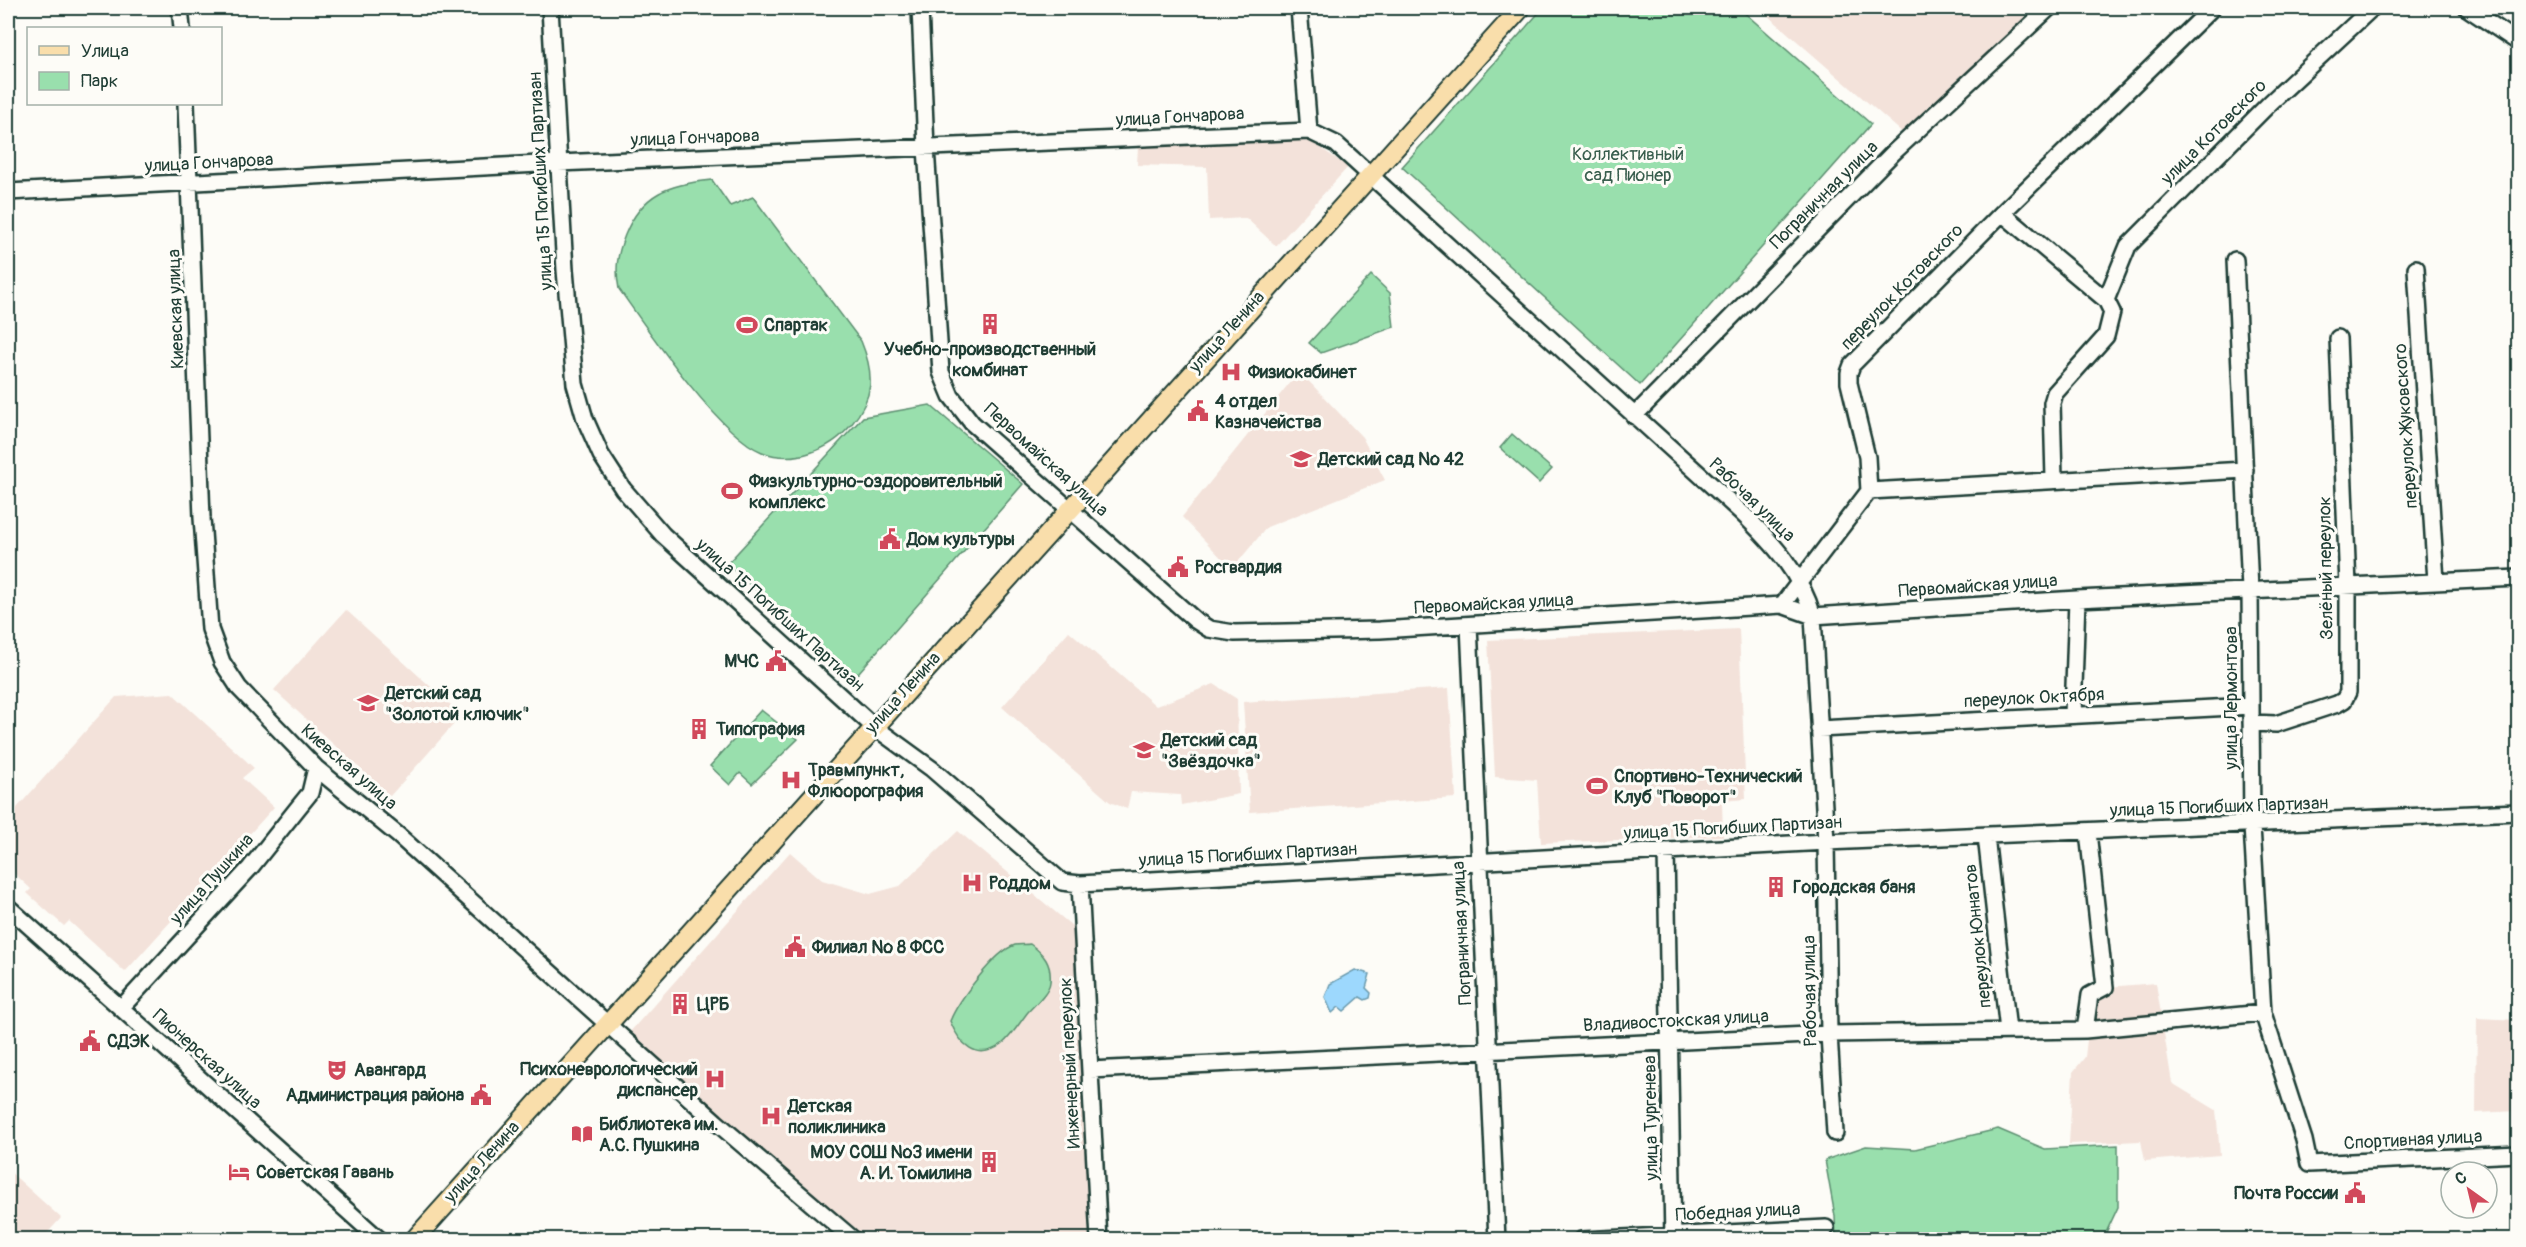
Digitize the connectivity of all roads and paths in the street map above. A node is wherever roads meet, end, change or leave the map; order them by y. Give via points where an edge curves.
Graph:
1 (180, 8) edge
2 (550, 8) edge
3 (920, 8) edge
4 (1299, 8) edge
5 (1521, 8) edge
6 (2049, 8) edge
7 (2212, 8) edge
8 (2372, 8) edge
9 (2467, 8) edge
10 (182, 27) edge
11 (2518, 42) edge
12 (186, 105) edge
13 (1309, 131) junction
14 (926, 148) junction
15 (558, 163) junction
16 (1368, 175) junction
17 (190, 183) junction
18 (8, 192) edge
19 (2002, 213) junction
20 (2235, 260) dead end
21 (2416, 268) dead end
22 (2106, 300) junction
23 (2338, 338) dead end
24 (1634, 416) junction
25 (2245, 470) junction
26 (2054, 479) junction
27 (1869, 491) junction
28 (1069, 508) junction
29 (2518, 578) edge
30 (2436, 581) junction
31 (1801, 582) junction
32 (2348, 586) junction
33 (2250, 590) junction
34 (2077, 599) junction
35 (1782, 605) junction
36 (1813, 616) junction
37 (1469, 625) junction
38 (2251, 706) junction
39 (2073, 715) junction
40 (2251, 723) junction
41 (873, 726) junction
42 (1819, 729) junction
43 (316, 768) junction
44 (2518, 812) edge
45 (2252, 826) junction
46 (2088, 832) junction
47 (1986, 836) junction
48 (1826, 842) junction
49 (1665, 851) junction
50 (1478, 862) junction
51 (1080, 884) junction
52 (8, 907) edge
53 (121, 1008) junction
54 (2263, 1013) junction
55 (607, 1023) junction
56 (2085, 1030) junction
57 (2008, 1031) junction
58 (1829, 1034) junction
59 (1669, 1040) junction
60 (1487, 1050) junction
61 (1090, 1070) junction
62 (1835, 1133) dead end
63 (2518, 1154) edge
64 (2308, 1164) joint
65 (1826, 1228) dead end
66 (1673, 1237) edge
67 (380, 1239) edge
68 (414, 1239) edge
69 (854, 1239) edge
70 (1099, 1239) edge
71 (1497, 1239) edge
72 (1581, 1239) edge

1 - 10 street
2 - 15 street, улица 15 Погибших Партизан
3 - 14 street, Первомайская улица
4 - 13 street
5 - 16 main road, улица Ленина
6 - 24 street, Пограничная улица via 1893,153
7 - 19 street, переулок Котовского
8 - 22 street, улица Котовского via 2128,246
9 - 11 street
12 - 17 street, Киевская улица
13 - 14 street, улица Гончарова
13 - 16 street, улица Гончарова via 1336,144
14 - 15 street, улица Гончарова
14 - 28 street, Первомайская улица via 941,372 951,396 972,423
15 - 17 street, улица Гончарова
15 - 41 street, улица 15 Погибших Партизан via 575,384 601,455 623,489 663,535
16 - 24 street, Рабочая улица
16 - 28 main road, улица Ленина
17 - 18 street, улица Гончарова
17 - 43 street, Киевская улица via 202,518 210,629 222,662 239,688
19 - 22 street
19 - 27 street, переулок Котовского via 1852,365 1849,373 1867,457
20 - 25 street, улица Лермонтова
21 - 30 street, переулок Жуковского
22 - 26 street via 2112,312 2106,336 2062,384 2052,403
23 - 32 street, Зелёный переулок
24 - 31 street, Рабочая улица via 1780,551
25 - 26 street
25 - 33 street, улица Лермонтова
26 - 27 street
27 - 31 street
28 - 37 street, Первомайская улица via 1209,629 1245,633
28 - 41 main road, улица Ленина
29 - 30 street, Первомайская улица
30 - 32 street, Первомайская улица
31 - 35 street
31 - 36 street, Рабочая улица
32 - 33 street, Первомайская улица
32 - 40 street, Зелёный переулок via 2348,692 2344,700 2283,722
33 - 34 street, Первомайская улица
33 - 38 street, улица Лермонтова
34 - 36 street, Первомайская улица
34 - 39 street
35 - 36 street, Первомайская улица
35 - 37 street, Первомайская улица
36 - 42 street, Рабочая улица
37 - 50 street, Пограничная улица
38 - 39 street, переулок Октября
38 - 40 street, улица Лермонтова
39 - 42 street, переулок Октября
40 - 45 street, улица Лермонтова
41 - 51 street, улица 15 Погибших Партизан via 932,769 1062,882
41 - 55 main road, улица Ленина
42 - 48 street, Рабочая улица
43 - 53 street, улица Пушкина via 310,793 250,868
43 - 55 street, Киевская улица via 399,836
44 - 45 street, улица 15 Погибших Партизан
45 - 46 street, улица 15 Погибших Партизан
45 - 54 street, улица Лермонтова
46 - 47 street, улица 15 Погибших Партизан
46 - 56 street via 2105,987 2090,995
47 - 48 street, улица 15 Погибших Партизан
47 - 57 street, переулок Юннатов
48 - 49 street, улица 15 Погибших Партизан
48 - 58 street, Рабочая улица
49 - 50 street, улица 15 Погибших Партизан
49 - 59 street, улица Тургенева
50 - 51 street, улица 15 Погибших Партизан
50 - 60 street, Пограничная улица
51 - 61 street, Инженерный переулок
52 - 53 street, Пионерская улица
53 - 67 street, Пионерская улица
54 - 56 street, Владивостокская улица
54 - 64 street, улица Лермонтова via 2304,1140
55 - 68 main road, улица Ленина
55 - 69 street, Киевская улица
56 - 57 street, Владивостокская улица
57 - 58 street, Владивостокская улица
58 - 59 street, Владивостокская улица
58 - 62 street, Рабочая улица
59 - 60 street, Владивостокская улица
59 - 66 street, улица Тургенева
60 - 61 street, Владивостокская улица
60 - 71 street, Пограничная улица
61 - 70 street, Инженерный переулок
63 - 64 street, Спортивная улица
65 - 66 street, Победная улица
66 - 72 street, Победная улица

